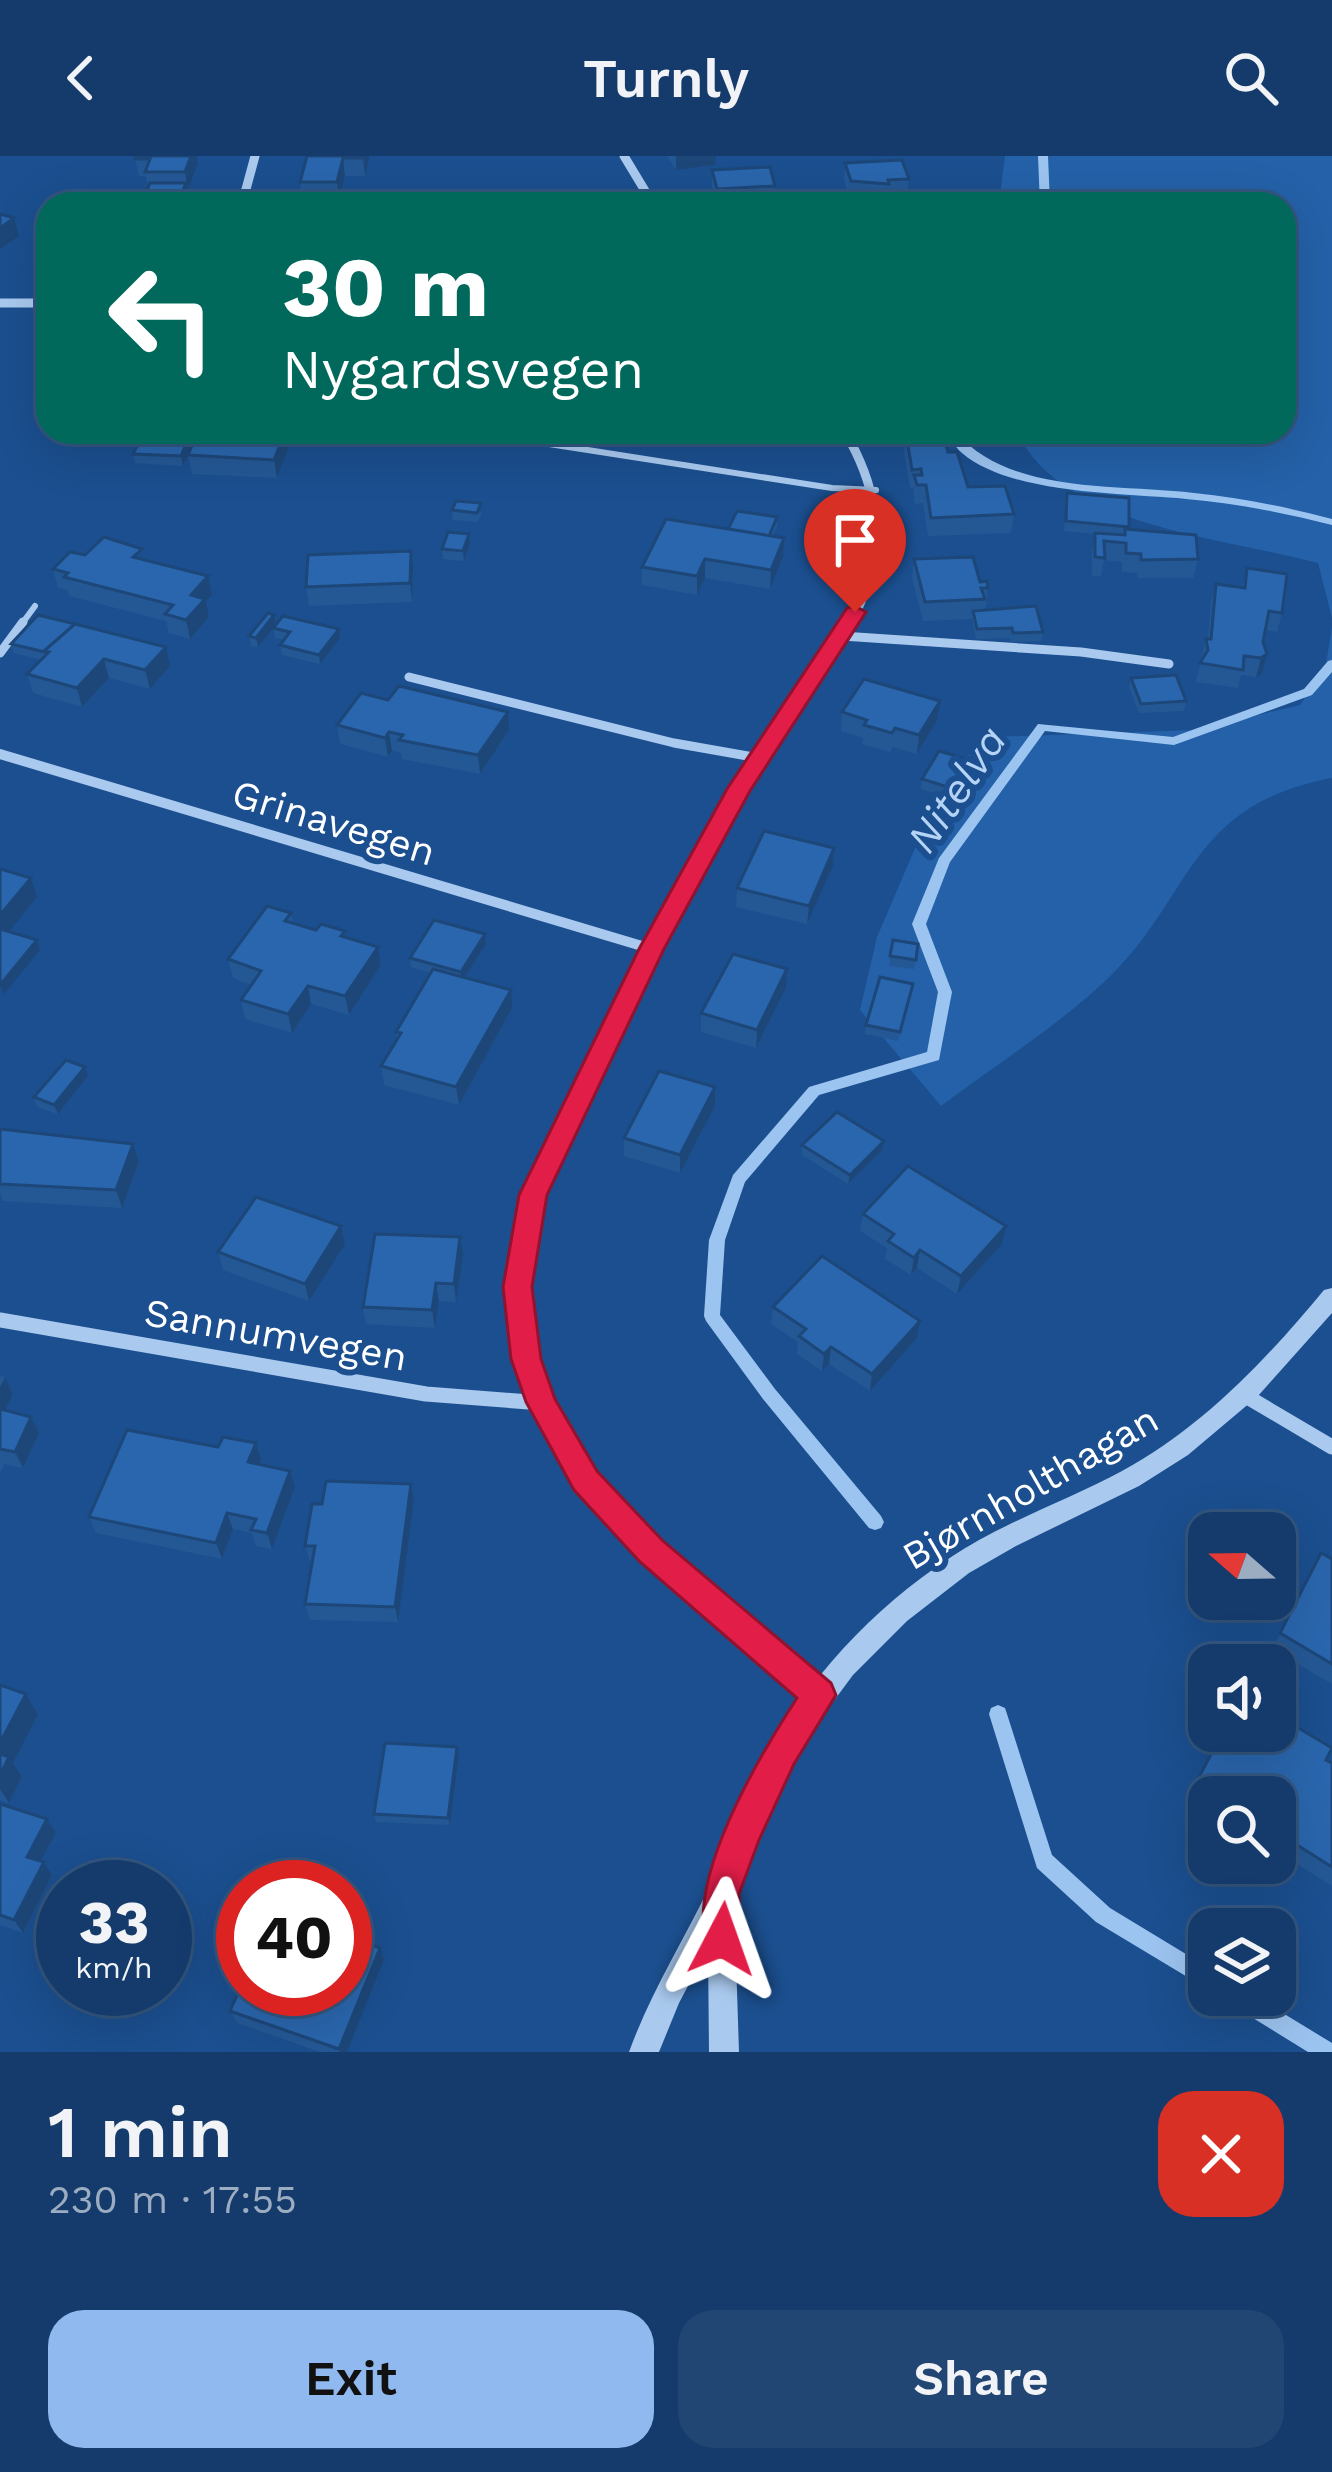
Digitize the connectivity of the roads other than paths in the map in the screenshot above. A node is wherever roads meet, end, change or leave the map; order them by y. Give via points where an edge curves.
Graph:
1 (255, 156) edge
2 (624, 156) edge
3 (245, 192) edge
4 (646, 192) edge
5 (0, 303) edge
6 (36, 303) edge
7 (549, 444) edge
8 (851, 444) edge
9 (876, 490) junction
10 (34, 606) dead end
11 (842, 636) junction
12 (0, 652) edge
13 (1168, 664) dead end
14 (409, 677) dead end
15 (0, 754) edge
16 (759, 758) junction
17 (652, 949) junction
18 (1332, 1298) edge
19 (0, 1320) edge
20 (1244, 1395) junction
21 (542, 1402) junction
22 (1332, 1447) edge
23 (819, 1695) junction
24 (721, 1894) junction
25 (644, 2052) edge
26 (724, 2052) edge

1 - 3 street
2 - 4 street
5 - 6 street
7 - 9 lane
8 - 9 street
9 - 11 street via 877,552
10 - 12 lane
11 - 13 lane
11 - 16 street
14 - 16 lane
15 - 17 street, Grinavegen
16 - 17 street
17 - 21 street via 533,1195 517,1287 526,1359
18 - 20 street, Bjørnholthagan
19 - 21 street, Sannumvegen via 426,1394
20 - 22 street
20 - 23 street, Bjørnholthagan via 1152,1466 960,1565 861,1645
21 - 23 street via 601,1502
23 - 24 street, Bjørnholthagan via 760,1796
24 - 25 street, Bjørnholthagan
24 - 26 street

